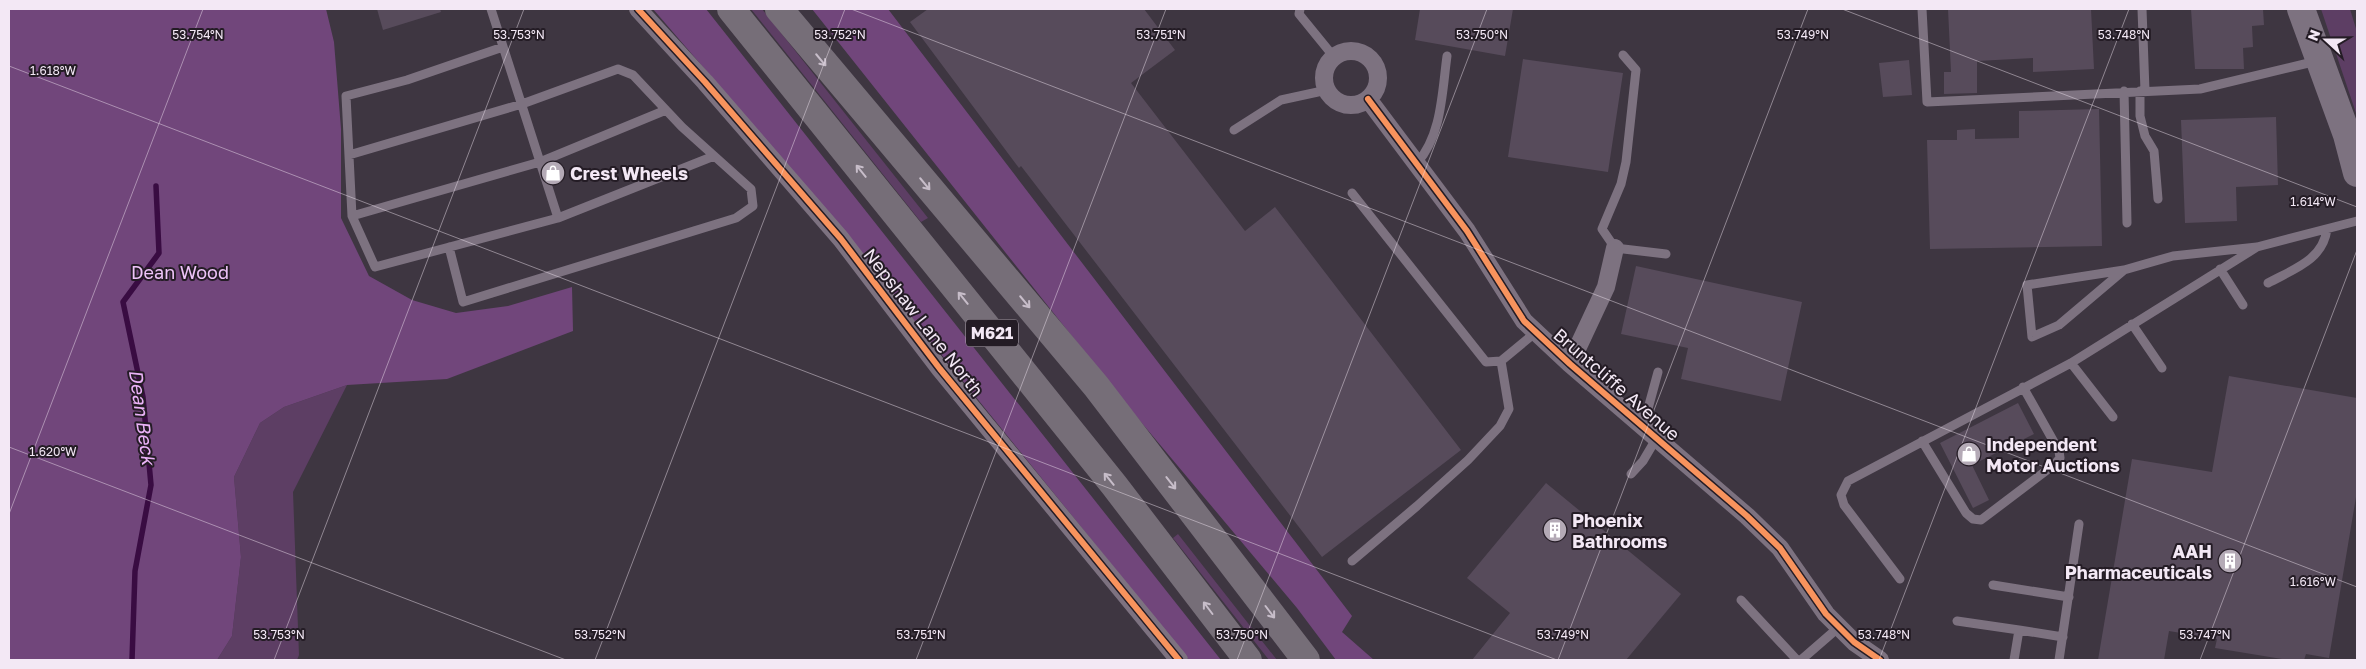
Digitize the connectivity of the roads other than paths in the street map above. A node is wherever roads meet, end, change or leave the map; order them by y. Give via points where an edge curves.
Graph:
1 (491, 9) edge
2 (638, 9) edge
3 (731, 9) edge
4 (779, 9) edge
5 (1300, 9) edge
6 (1922, 9) edge
7 (2142, 9) edge
8 (2301, 9) edge
9 (503, 47) junction
10 (1623, 55) dead end
11 (1448, 56) dead end
12 (1334, 57) junction
13 (2320, 60) junction
14 (1327, 90) junction
15 (2124, 91) junction
16 (2142, 91) junction
17 (1368, 99) junction
18 (522, 104) junction
19 (666, 110) junction
20 (1234, 130) dead end
21 (2352, 132) edge
22 (349, 155) junction
23 (714, 156) junction
24 (540, 162) junction
25 (1416, 163) junction
26 (2357, 174) edge
27 (1352, 193) dead end
28 (2158, 198) dead end
29 (352, 216) junction
30 (558, 218) junction
31 (2357, 220) edge
32 (2127, 224) dead end
33 (2328, 229) junction
34 (449, 247) junction
35 (2257, 247) junction
36 (1615, 248) junction
37 (1666, 254) dead end
38 (2220, 269) junction
39 (2124, 270) junction
40 (2268, 283) dead end
41 (2243, 304) dead end
42 (2132, 324) junction
43 (1536, 332) junction
44 (1502, 361) junction
45 (1570, 364) junction
46 (2071, 364) junction
47 (2162, 368) dead end
48 (1658, 372) dead end
49 (2022, 387) junction
50 (2113, 417) dead end
51 (1650, 433) junction
52 (1922, 441) junction
53 (1631, 474) dead end
54 (2079, 524) dead end
55 (1352, 561) dead end
56 (1900, 578) dead end
57 (1993, 586) dead end
58 (2069, 597) junction
59 (1742, 600) dead end
60 (1956, 621) dead end
61 (1839, 628) junction
62 (2018, 630) junction
63 (2062, 637) junction
64 (1179, 660) edge
65 (1248, 660) edge
66 (1306, 660) edge
67 (1798, 660) edge
68 (1802, 660) edge
69 (1880, 660) edge
70 (2014, 660) edge
71 (2059, 660) edge

1 - 9 lane
2 - 64 street, Nepshaw Lane North via 841,239 940,369
65 -> 3 highway, M621 via 1114,485
4 -> 66 highway, M621 via 1096,386
5 - 12 lane via 1299,14
6 - 15 lane via 1927,102
7 - 16 lane
8 - 13 main road
9 - 18 lane
9 - 22 lane via 407,80 346,96
10 - 36 lane via 1636,70 1626,162 1621,184 1602,230
11 - 25 lane via 1435,134 1428,151
12 - 14 street via 1324,75
12 - 17 street via 1354,51 1372,61 1378,70 1378,81
13 - 16 lane via 2200,89
13 - 21 main road
14 - 17 street via 1338,102 1348,105
14 - 20 lane via 1281,100
15 - 16 lane
15 - 32 lane
16 - 28 lane via 2140,116 2145,136 2154,151
17 - 25 street, Bruntcliffe Avenue
18 - 19 lane via 618,69 633,75
18 - 22 lane
18 - 24 lane
19 - 23 lane
19 - 24 lane
21 - 26 main road
22 - 29 lane
23 - 30 lane
23 - 34 lane via 751,189 752,206 736,218 463,302
24 - 29 lane
24 - 30 lane
25 - 43 street, Bruntcliffe Avenue via 1467,231 1524,321
27 - 44 lane via 1486,362
29 - 34 lane via 374,267
30 - 34 lane
31 - 33 lane
33 - 35 lane
33 - 40 lane via 2326,240 2312,259
35 - 38 lane
35 - 39 lane via 2173,256
36 - 37 lane
36 - 45 street via 1606,287
38 - 41 lane
38 - 42 lane
39 - 39 lane via 2058,324 2032,337 2027,285
42 - 46 lane
42 - 47 lane
43 - 44 lane
43 - 45 street, Bruntcliffe Avenue
44 - 55 lane via 1509,409 1500,426 1468,460
45 - 51 street, Bruntcliffe Avenue
46 - 49 lane
46 - 50 lane
48 - 51 lane
49 - 52 lane
49 - 52 lane via 2059,450 2060,458 1981,520 1966,513
51 - 53 lane via 1643,462
51 - 61 street, Bruntcliffe Avenue via 1780,548
52 - 56 lane via 1848,481 1841,495 1844,505
54 - 58 lane
57 - 58 lane
58 - 63 lane
59 - 67 lane
60 - 62 lane
61 - 68 lane
61 - 69 street, Bruntcliffe Avenue
62 - 63 lane
62 - 70 lane
63 - 71 lane

